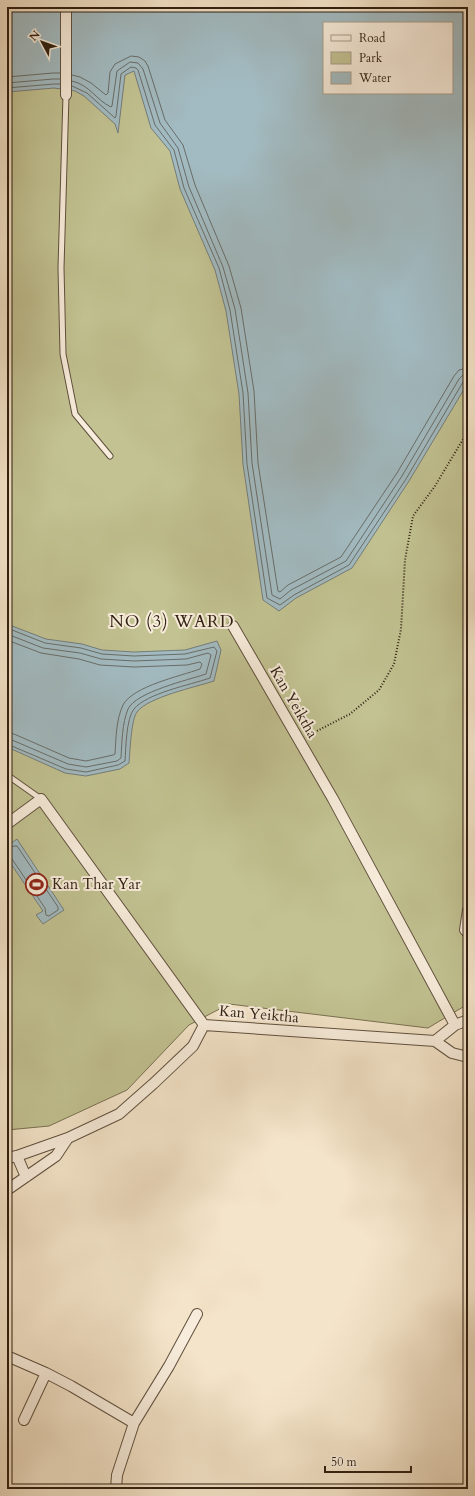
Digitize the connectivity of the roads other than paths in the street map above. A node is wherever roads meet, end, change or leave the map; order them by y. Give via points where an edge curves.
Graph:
1 (66, 7) edge
2 (66, 95) joint
3 (110, 456) dead end
4 (233, 626) dead end
5 (7, 775) edge
6 (41, 799) junction
7 (7, 824) edge
8 (468, 910) edge
9 (468, 933) edge
10 (468, 1020) edge
11 (204, 1024) junction
12 (454, 1025) junction
13 (435, 1041) junction
14 (468, 1057) edge
15 (68, 1138) junction
16 (12, 1157) edge
17 (26, 1177) junction
18 (7, 1190) edge
19 (198, 1314) dead end
20 (7, 1356) edge
21 (46, 1373) junction
22 (24, 1420) dead end
23 (134, 1423) junction
24 (116, 1489) edge

1 - 2 street
2 - 3 lane via 61,268 63,354 75,414
4 - 12 street, Kan Yeiktha via 333,799
5 - 6 lane
6 - 7 street
6 - 11 street
8 - 9 street via 464,930
10 - 12 street
11 - 13 street, Kan Yeiktha
11 - 15 street, Kan Yeiktha via 193,1046 119,1114
12 - 13 street
13 - 14 street via 452,1053
15 - 16 street, Kan Yeiktha
15 - 17 street via 56,1156
16 - 17 street
17 - 18 street
19 - 23 street
20 - 21 street
21 - 22 street
21 - 23 street
23 - 24 street via 117,1475

